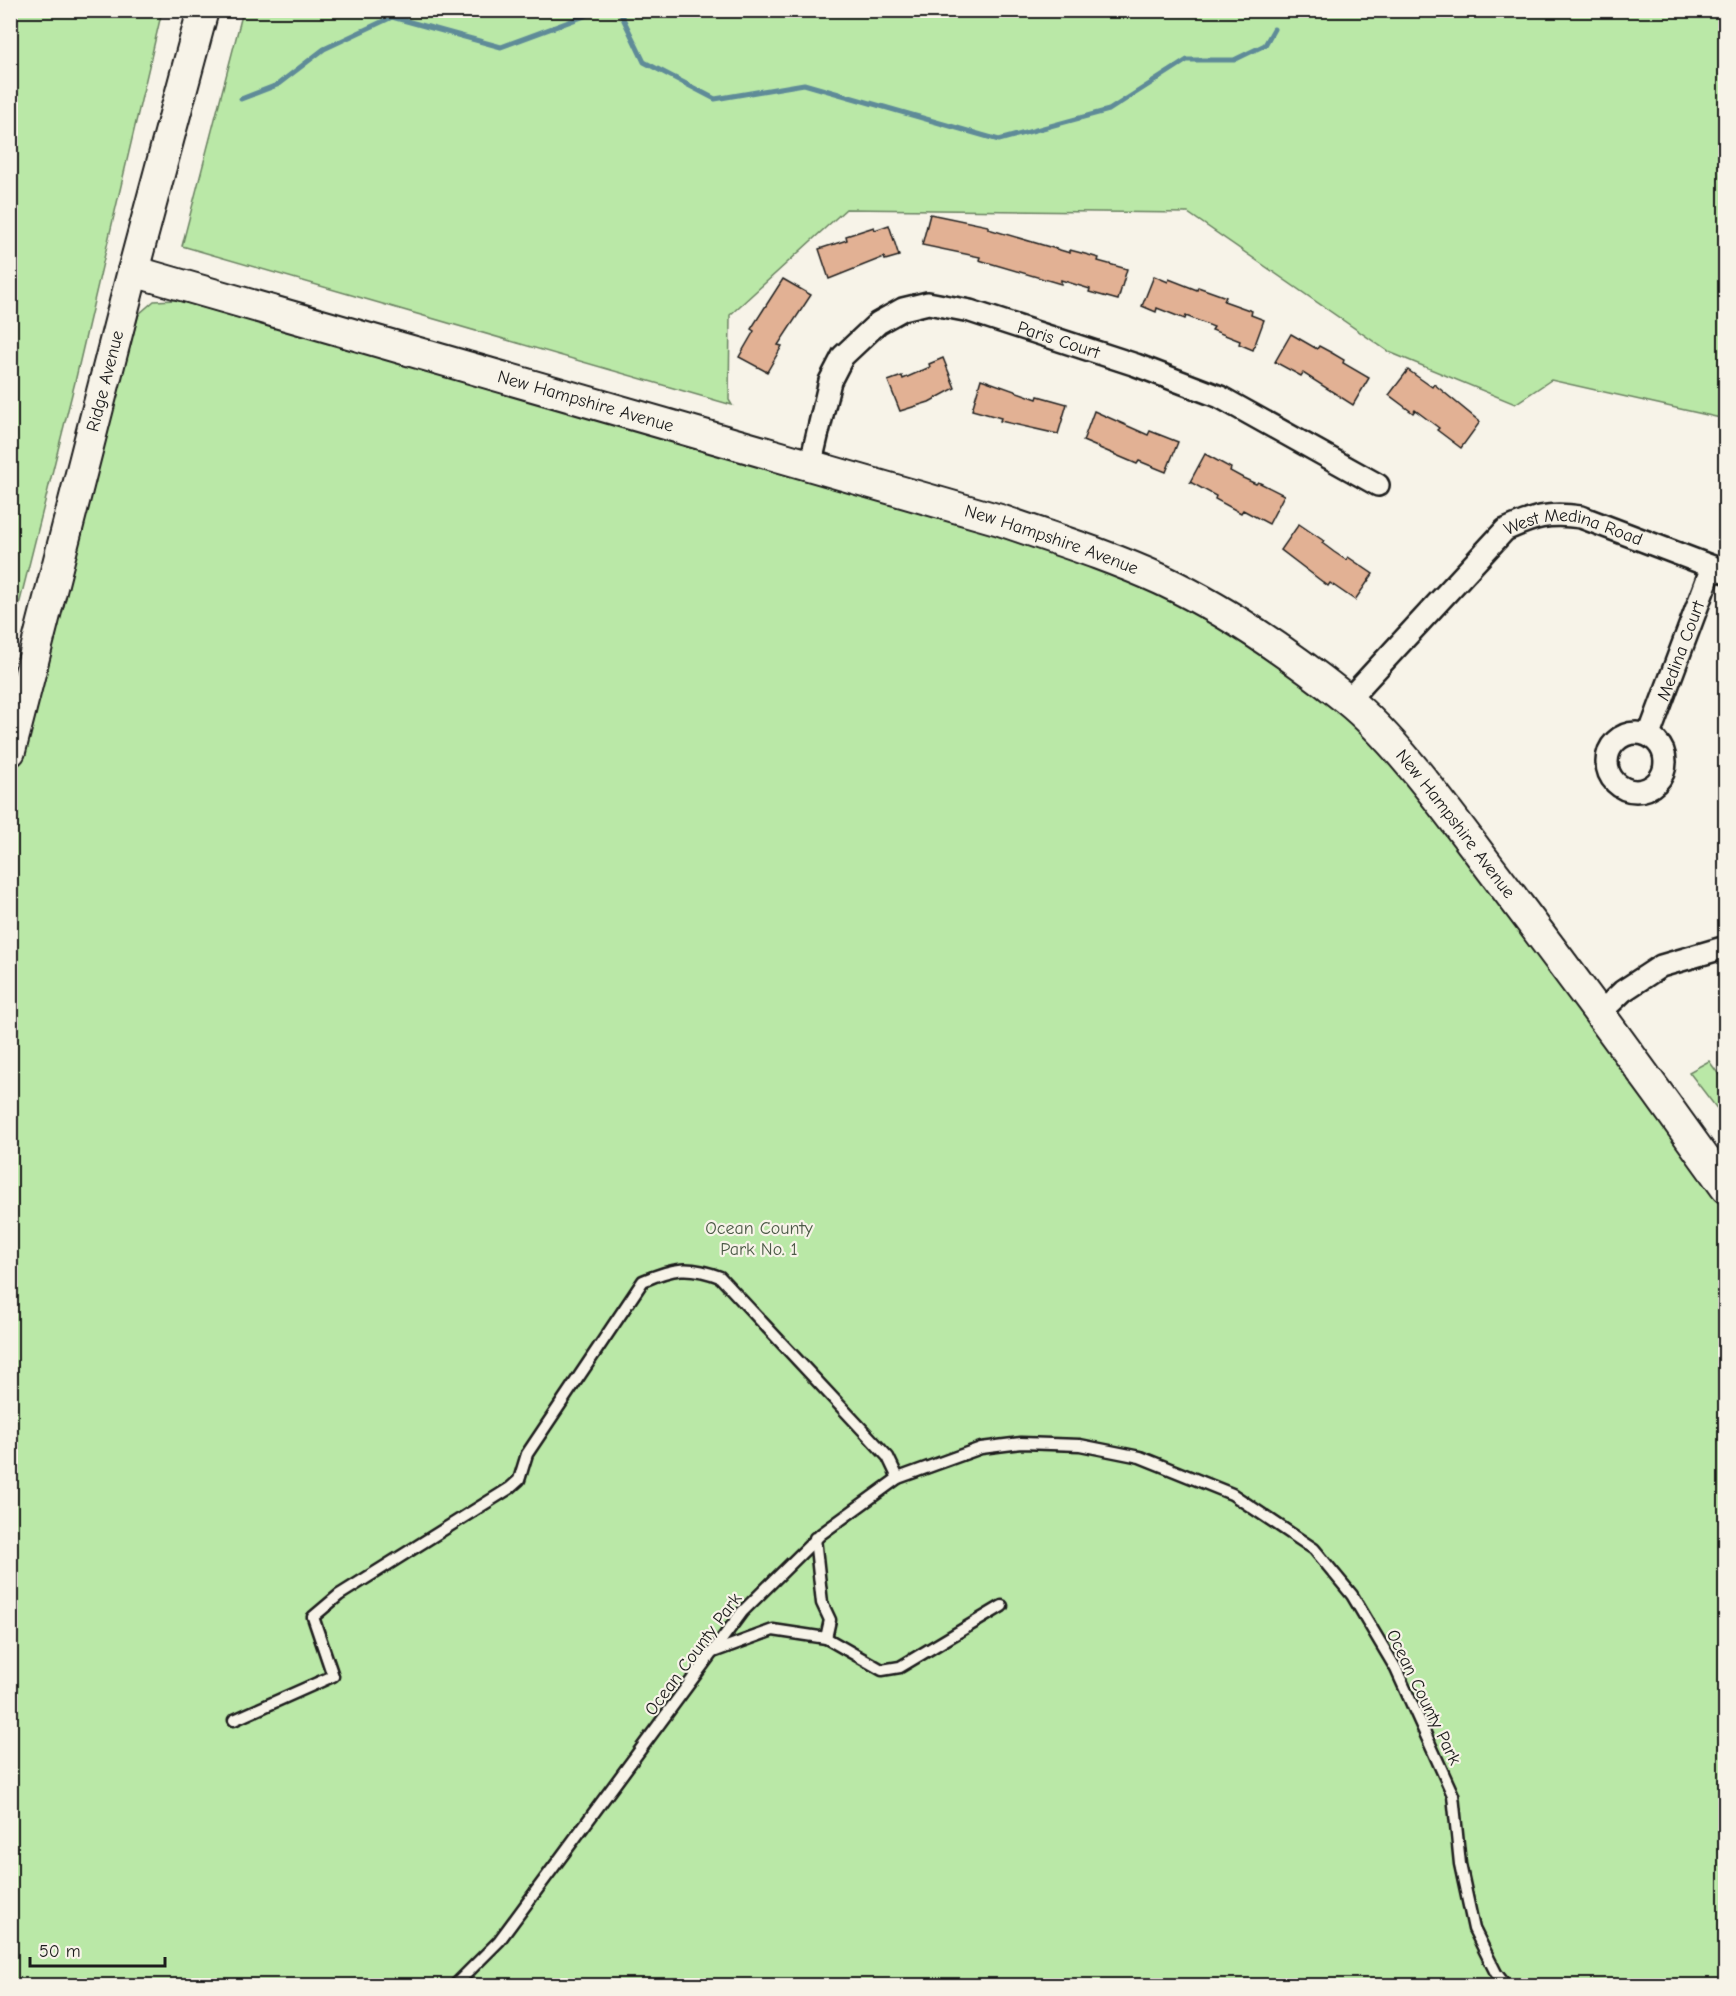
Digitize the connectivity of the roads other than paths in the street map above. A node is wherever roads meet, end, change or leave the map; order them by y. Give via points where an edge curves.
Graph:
1 (203, 10) edge
2 (133, 271) junction
3 (810, 466) junction
4 (1378, 485) dead end
5 (1719, 570) edge
6 (1347, 700) junction
7 (1649, 735) dead end
8 (10, 751) edge
9 (1725, 947) edge
10 (1601, 1012) junction
11 (1725, 1188) edge
12 (898, 1478) junction
13 (815, 1538) junction
14 (1002, 1606) dead end
15 (826, 1638) junction
16 (713, 1652) junction
17 (234, 1720) dead end
18 (453, 1986) edge
19 (1506, 1986) edge

1 - 2 main road, Ridge Avenue
2 - 3 main road, New Hampshire Avenue
2 - 8 main road, Ridge Avenue
3 - 4 street, Paris Court via 830,381 843,356 878,323 903,309 928,303 970,311 1220,397
3 - 6 main road, New Hampshire Avenue via 1000,520 1163,581 1215,608
5 - 6 street, West Medina Road via 1581,517 1558,513 1535,516 1504,530
5 - 7 street, Medina Court
6 - 10 main road, New Hampshire Avenue via 1440,801
9 - 10 street via 1661,966 1623,991
10 - 11 main road, New Hampshire Avenue
12 - 13 lane, Ocean County Park
12 - 17 lane via 888,1457 720,1276 702,1270 671,1269 643,1281 527,1454 519,1479 510,1488 332,1600 313,1617 333,1676
12 - 19 lane, Ocean County Park via 981,1448 1021,1443 1080,1445 1140,1457 1232,1494 1314,1549 1352,1595 1396,1669 1453,1795 1460,1864 1474,1929
13 - 15 lane via 822,1603 830,1620
13 - 16 lane, Ocean County Park via 742,1612
14 - 15 lane via 900,1667 882,1670
15 - 16 lane via 773,1630
16 - 18 lane, Ocean County Park via 499,1941

